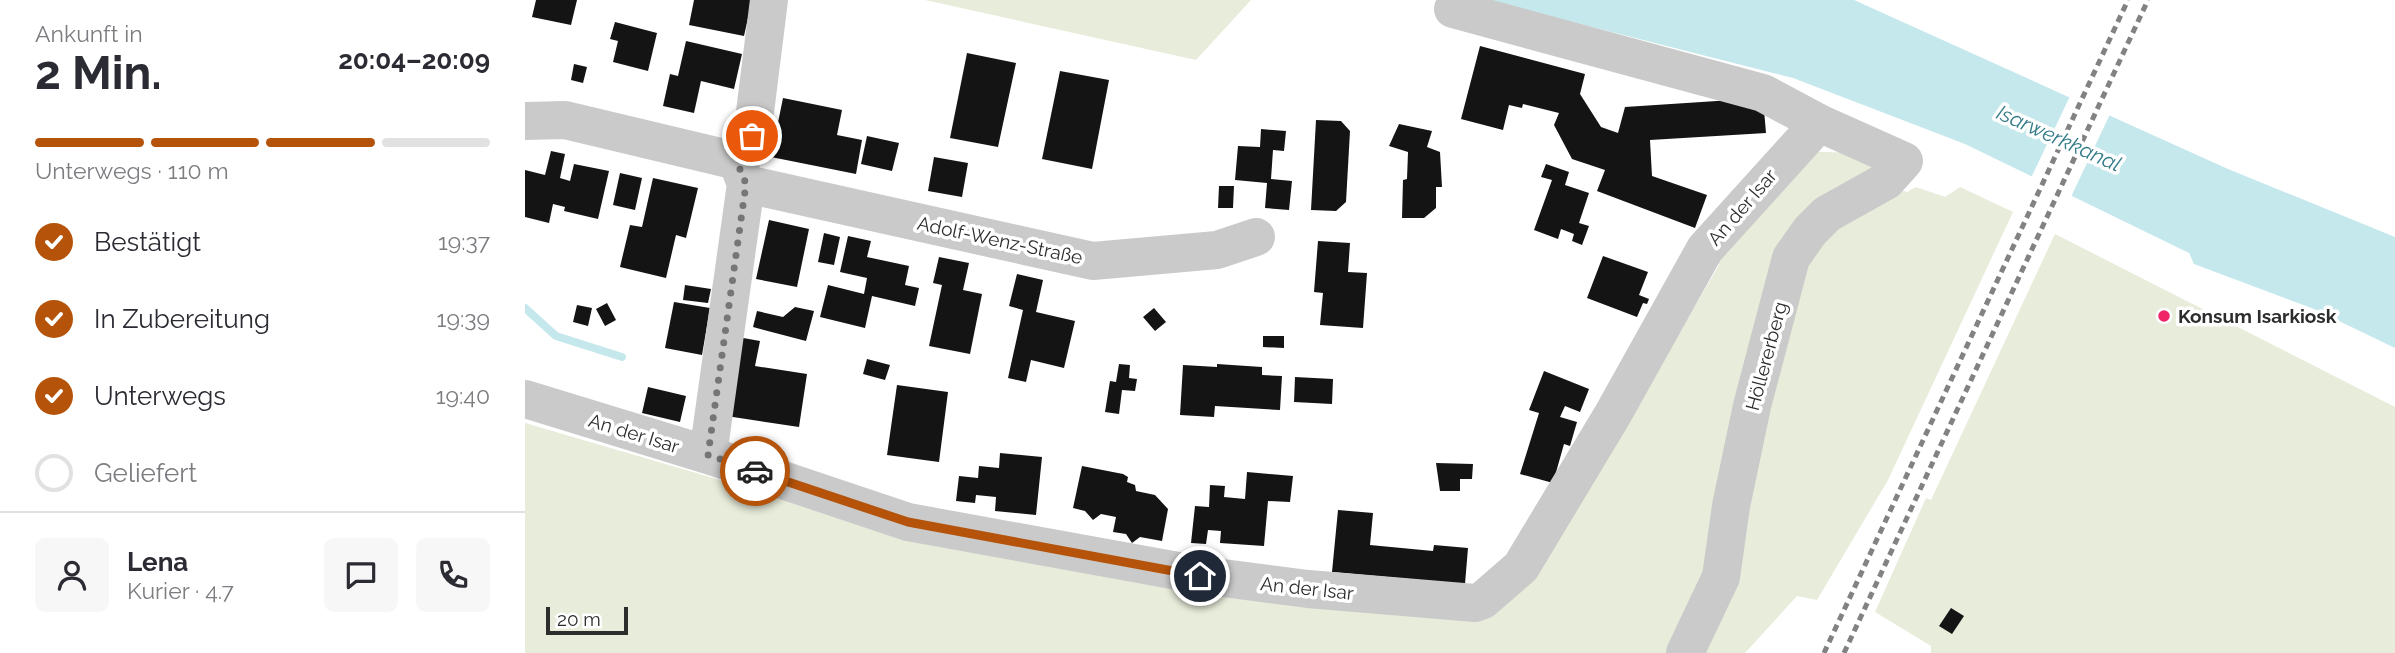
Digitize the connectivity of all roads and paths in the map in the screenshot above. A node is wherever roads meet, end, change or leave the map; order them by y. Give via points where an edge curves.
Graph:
1 (769, 0) edge
2 (1453, 9) dead end
3 (525, 121) edge
4 (1819, 123) junction
5 (742, 173) junction
6 (1256, 237) dead end
7 (525, 399) edge
8 (708, 455) junction
9 (1685, 653) edge

1 - 5 street via 752,136
2 - 4 street via 1763,93
3 - 5 street, Adolf-Wenz-Straße via 565,120
4 - 8 street, An der Isar via 1705,249 1521,566 1475,603 1200,576 908,522
4 - 9 street, Höllererberg via 1895,171 1827,214 1791,258 1752,406 1721,577
5 - 6 street, Adolf-Wenz-Straße via 1093,261 1217,250
5 - 8 street
7 - 8 street, An der Isar

